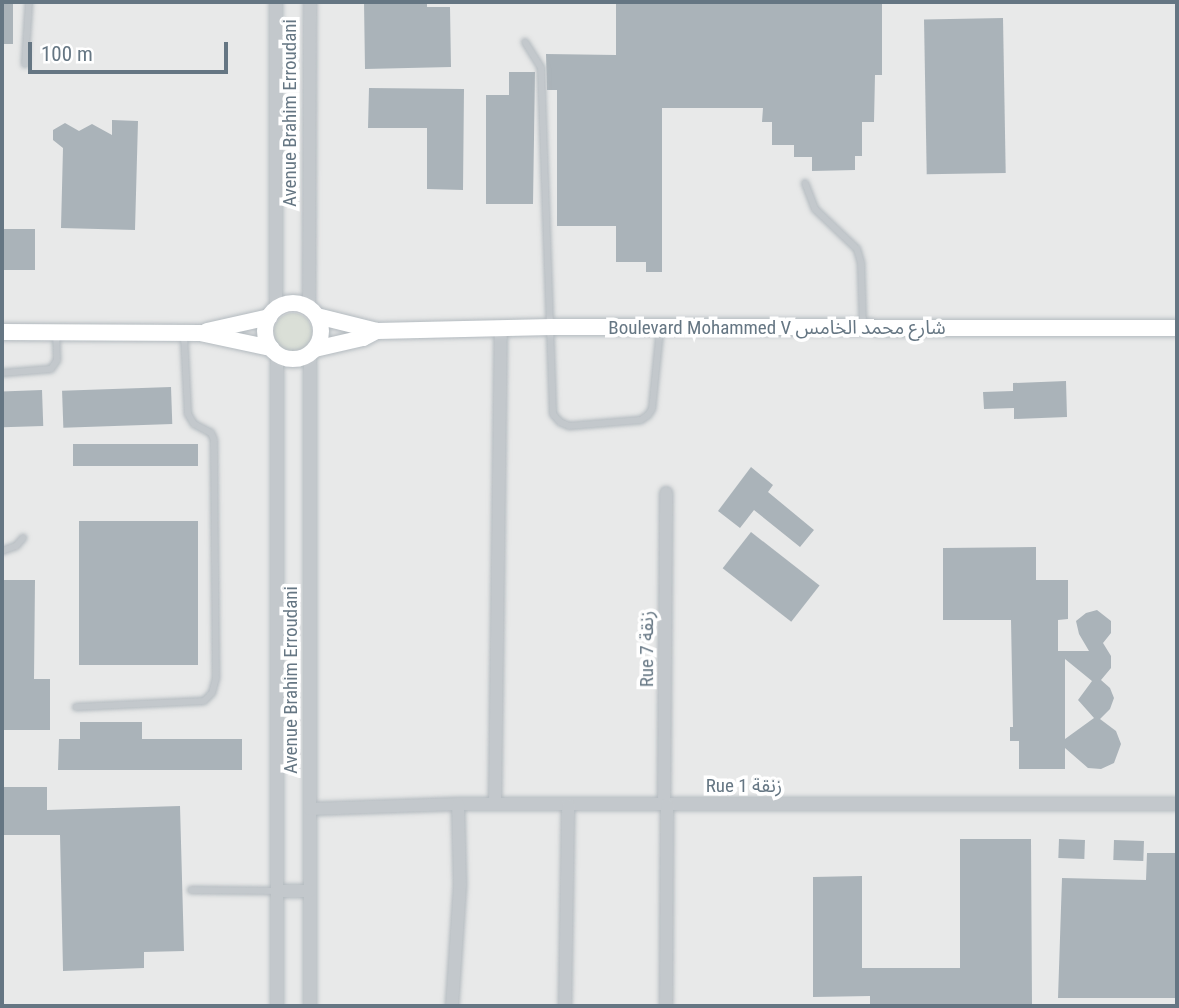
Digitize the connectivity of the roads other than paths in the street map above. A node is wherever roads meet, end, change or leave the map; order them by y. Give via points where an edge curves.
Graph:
1 (29, 2) edge
2 (276, 2) edge
3 (310, 2) edge
4 (525, 42) dead end
5 (25, 64) dead end
6 (806, 183) dead end
7 (313, 312) junction
8 (273, 313) junction
9 (551, 327) junction
10 (660, 328) junction
11 (863, 328) junction
12 (1177, 328) edge
13 (501, 329) junction
14 (377, 331) junction
15 (2, 332) edge
16 (56, 332) junction
17 (192, 332) junction
18 (274, 351) junction
19 (312, 351) junction
20 (2, 373) edge
21 (666, 493) dead end
22 (23, 538) dead end
23 (2, 551) edge
24 (76, 707) dead end
25 (458, 804) junction
26 (495, 804) junction
27 (1177, 804) edge
28 (568, 805) junction
29 (666, 805) junction
30 (310, 808) junction
31 (191, 890) dead end
32 (277, 891) junction
33 (310, 891) junction
34 (277, 1006) edge
35 (310, 1006) edge
36 (452, 1006) edge
37 (565, 1006) edge
38 (666, 1006) edge

1 - 5 lane
2 - 8 street, Avenue Brahim Erroudani
3 - 7 street, Avenue Brahim Erroudani
4 - 9 lane via 541,68
6 - 11 lane via 815,209 857,249
7 - 8 main road via 292,303
7 - 14 main road, Boulevard Mohammed V شارع محمد الخامس
7 - 19 main road via 321,333
8 - 17 main road
8 - 18 main road via 266,333
9 - 10 main road, Boulevard Mohammed V شارع محمد الخامس
9 - 10 lane via 553,414 569,426 641,420 648,415
9 - 13 main road, Boulevard Mohammed V شارع محمد الخامس
10 - 11 main road, Boulevard Mohammed V شارع محمد الخامس
11 - 12 main road, Boulevard Mohammed V شارع محمد الخامس
13 - 14 main road, Boulevard Mohammed V شارع محمد الخامس
13 - 26 street
14 - 19 main road, Boulevard Mohammed V شارع محمد الخامس
15 - 16 main road
16 - 17 main road
16 - 20 lane via 57,360 51,369
17 - 18 main road
17 - 24 lane via 188,414 214,440 216,678 212,693 204,701
18 - 19 main road via 293,359
18 - 32 street, Avenue Brahim Erroudani
19 - 30 street, Avenue Brahim Erroudani
21 - 29 street, Rue 7 زنقة
22 - 23 lane
25 - 26 street, Rue 1 زنقة
25 - 30 street, Rue 1 زنقة
25 - 36 street via 460,884
26 - 28 street, Rue 1 زنقة
27 - 29 street, Rue 1 زنقة
28 - 29 street, Rue 1 زنقة
28 - 37 street
29 - 38 street, Rue 7 زنقة
30 - 33 street, Avenue Brahim Erroudani
31 - 32 lane
32 - 33 street
32 - 34 street, Avenue Brahim Erroudani
33 - 35 street, Avenue Brahim Erroudani

